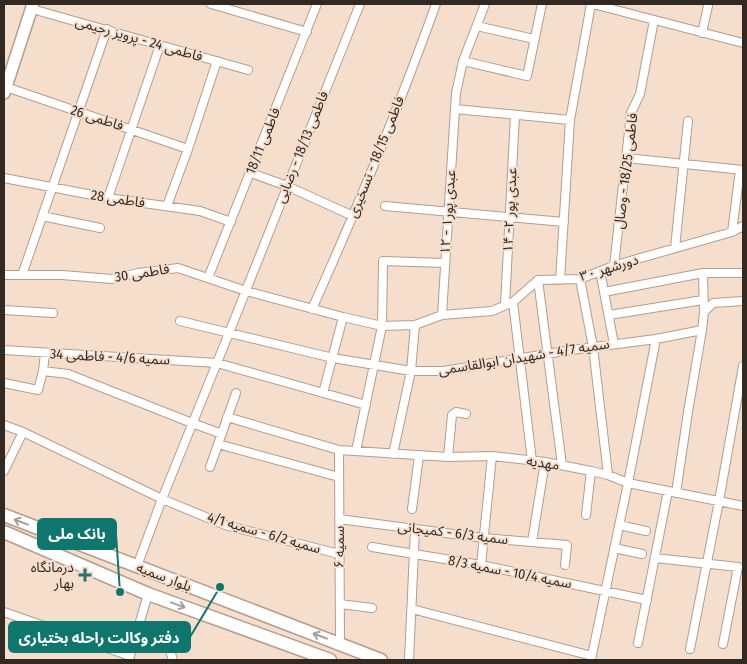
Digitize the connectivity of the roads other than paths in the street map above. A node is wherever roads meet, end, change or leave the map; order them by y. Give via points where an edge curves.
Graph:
1 (211, 4) edge
2 (318, 4) edge
3 (360, 4) edge
4 (436, 4) edge
5 (485, 4) edge
6 (542, 4) edge
7 (592, 4) edge
8 (606, 5) edge
9 (33, 6) edge
10 (708, 6) dead end
11 (654, 20) junction
12 (477, 26) junction
13 (107, 29) junction
14 (307, 32) junction
15 (702, 32) junction
16 (534, 39) junction
17 (743, 43) edge
18 (160, 45) junction
19 (216, 61) junction
20 (463, 61) junction
21 (8, 64) edge
22 (248, 70) dead end
23 (5, 90) edge
24 (455, 109) junction
25 (78, 112) junction
26 (515, 115) junction
27 (570, 120) junction
28 (688, 121) dead end
29 (132, 130) junction
30 (188, 149) junction
31 (626, 158) junction
32 (683, 164) junction
33 (741, 170) edge
34 (251, 172) junction
35 (4, 178) edge
36 (287, 186) junction
37 (52, 187) junction
38 (108, 198) junction
39 (167, 206) junction
40 (385, 206) dead end
41 (448, 212) junction
42 (42, 216) junction
43 (353, 216) junction
44 (509, 216) junction
45 (231, 222) junction
46 (564, 222) junction
47 (743, 226) edge
48 (100, 228) dead end
49 (732, 232) junction
50 (675, 248) junction
51 (445, 263) junction
52 (614, 266) junction
53 (600, 272) junction
54 (703, 272) junction
55 (743, 273) edge
56 (4, 275) edge
57 (22, 275) junction
58 (208, 278) junction
59 (580, 279) junction
60 (538, 280) junction
61 (560, 280) junction
62 (246, 291) junction
63 (604, 292) junction
64 (704, 300) junction
65 (743, 301) edge
66 (508, 304) junction
67 (312, 309) junction
68 (4, 310) edge
69 (53, 312) dead end
70 (704, 312) junction
71 (442, 315) junction
72 (609, 315) junction
73 (342, 317) junction
74 (180, 321) dead end
75 (415, 325) junction
76 (382, 326) junction
77 (702, 330) junction
78 (229, 333) junction
79 (656, 339) junction
80 (614, 344) junction
81 (593, 347) junction
82 (4, 350) edge
83 (45, 353) junction
84 (548, 354) junction
85 (332, 358) junction
86 (520, 359) junction
87 (217, 363) junction
88 (374, 364) junction
89 (743, 366) edge
90 (411, 371) junction
91 (43, 372) junction
92 (4, 383) edge
93 (236, 393) dead end
94 (324, 393) junction
95 (366, 405) junction
96 (466, 414) dead end
97 (228, 417) junction
98 (192, 424) junction
99 (4, 425) edge
100 (23, 432) junction
101 (222, 434) junction
102 (218, 444) junction
103 (339, 450) junction
104 (356, 451) junction
105 (394, 454) junction
106 (419, 456) junction
107 (492, 456) junction
108 (448, 457) junction
109 (532, 461) junction
110 (545, 462) junction
111 (562, 465) junction
112 (210, 467) dead end
113 (591, 470) junction
114 (4, 471) edge
115 (608, 475) junction
116 (339, 477) junction
117 (628, 483) junction
118 (672, 492) junction
119 (162, 499) junction
120 (719, 501) junction
121 (743, 506) edge
122 (412, 508) dead end
123 (4, 515) edge
124 (586, 515) dead end
125 (339, 519) junction
126 (619, 526) junction
127 (415, 529) junction
128 (646, 531) dead end
129 (4, 532) edge
130 (484, 538) junction
131 (532, 542) junction
132 (372, 547) dead end
133 (614, 548) junction
134 (339, 554) junction
135 (414, 554) junction
136 (642, 554) dead end
137 (655, 558) junction
138 (707, 564) junction
139 (565, 565) dead end
140 (137, 566) junction
141 (481, 566) junction
142 (605, 591) junction
143 (148, 594) junction
144 (647, 600) junction
145 (340, 604) junction
146 (372, 608) dead end
147 (412, 609) junction
148 (4, 612) edge
149 (166, 638) dead end
150 (340, 643) junction
151 (638, 643) dead end
152 (723, 644) dead end
153 (690, 649) dead end
154 (129, 658) edge
155 (591, 658) edge
156 (173, 660) edge
157 (330, 660) edge
158 (381, 660) edge
159 (410, 660) edge

1 - 14 street
2 - 14 street, فاطمی 18/11
3 - 36 street, فاطمی 18/13 - رضایی
4 - 43 street, فاطمی 18/15 - تسخیری
5 - 12 street, عبدی پور۱ - ۱۲
6 - 16 street
7 - 8 street
7 - 27 street
8 - 11 street
9 - 13 street, فاطمی 24 - پرویز رحیمی
9 - 21 main road
10 - 15 street
11 - 15 street
11 - 31 street, فاطمی 18/25 - وصال via 640,94 631,112
12 - 16 street
12 - 20 street, عبدی پور۱ - ۱۲
13 - 18 street, فاطمی 24 - پرویز رحیمی
13 - 25 street
14 - 34 street, فاطمی 18/11
15 - 17 street
16 - 20 street via 527,76
18 - 19 street, فاطمی 24 - پرویز رحیمی
18 - 29 street
19 - 22 street, فاطمی 24 - پرویز رحیمی
19 - 30 street
20 - 24 street, عبدی پور۱ - ۱۲
21 - 23 main road
23 - 25 street, فاطمی 26
24 - 26 street
24 - 41 street, عبدی پور۱ - ۱۲
25 - 29 street, فاطمی 26
25 - 37 street
26 - 27 street
26 - 44 street, عبدی پور ۲- ۱۴
27 - 46 street
28 - 32 street
29 - 30 street, فاطمی 26
29 - 38 street
30 - 39 street
31 - 32 street
31 - 52 street, فاطمی 18/25 - وصال
32 - 33 street
32 - 50 street
33 - 49 street
34 - 36 street
34 - 45 street, فاطمی 18/11
35 - 37 street, فاطمی 28
36 - 43 street
36 - 62 street, فاطمی 18/13 - رضایی
37 - 38 street, فاطمی 28
37 - 42 street
38 - 39 street, فاطمی 28
39 - 45 street, فاطمی 28 via 200,211
40 - 41 street
41 - 44 street
41 - 51 street, عبدی پور۱ - ۱۲
42 - 48 street
42 - 57 street
43 - 67 street, فاطمی 18/15 - تسخیری
44 - 46 street
44 - 66 street, عبدی پور ۲- ۱۴
45 - 58 street, فاطمی 18/11
46 - 61 street
47 - 49 street, دورشهر ۳۰
49 - 50 street, دورشهر ۳۰
50 - 52 street, دورشهر ۳۰
51 - 71 street, عبدی پور۱ - ۱۲
51 - 76 street via 383,261
52 - 53 street, دورشهر ۳۰
53 - 59 street, دورشهر ۳۰
53 - 63 street
54 - 55 street
54 - 63 street
54 - 64 street
56 - 57 street, فاطمی 30
57 - 58 street, فاطمی 30 via 112,279 178,268
58 - 62 street, فاطمی 30
59 - 61 street, دورشهر ۳۰
59 - 81 street
60 - 61 street, دورشهر ۳۰
60 - 66 street
60 - 84 street
62 - 67 street
62 - 78 street, فاطمی 18/13 - رضایی
63 - 72 street
64 - 70 street
64 - 72 street
65 - 70 street via 713,303
66 - 71 street via 492,311
66 - 86 street, عبدی پور ۲- ۱۴
67 - 73 street
68 - 69 street
70 - 77 street
71 - 75 street
72 - 80 street
73 - 76 street
73 - 85 street
74 - 78 street, سمیه 4/7 - شهیدان ابوالقاسمی
75 - 76 street
75 - 90 street
76 - 88 street
77 - 79 street, سمیه 4/7 - شهیدان ابوالقاسمی
77 - 118 street
78 - 85 street, سمیه 4/7 - شهیدان ابوالقاسمی
78 - 87 street, فاطمی 18/13 - رضایی
79 - 80 street, سمیه 4/7 - شهیدان ابوالقاسمی
79 - 117 street
80 - 81 street, سمیه 4/7 - شهیدان ابوالقاسمی
81 - 84 street, سمیه 4/7 - شهیدان ابوالقاسمی
81 - 115 street
82 - 83 street, سمیه 4/6 - فاطمی 34
83 - 87 street, سمیه 4/6 - فاطمی 34
83 - 91 street
84 - 86 street, سمیه 4/7 - شهیدان ابوالقاسمی
84 - 111 street
85 - 88 street, سمیه 4/7 - شهیدان ابوالقاسمی
85 - 94 street
86 - 90 street, سمیه 4/7 - شهیدان ابوالقاسمی via 444,371
86 - 109 street, عبدی پور ۲- ۱۴
87 - 94 street, سمیه 4/6 - فاطمی 34
87 - 98 street, فاطمی 18/13 - رضایی
88 - 90 street, سمیه 4/7 - شهیدان ابوالقاسمی
88 - 95 street
89 - 120 street
90 - 105 street
91 - 92 street via 38,390
91 - 98 street via 68,374
93 - 97 street
94 - 95 street, سمیه 4/6 - فاطمی 34
95 - 104 street
96 - 108 street via 456,412 452,415
97 - 101 street
97 - 103 street, مهدیه
98 - 101 street
98 - 119 street, فاطمی 18/13 - رضایی
99 - 100 street, سمیه 6/2 - سمیه 4/1
100 - 114 street
100 - 119 street, سمیه 6/2 - سمیه 4/1
101 - 102 street
102 - 112 street
102 - 116 street
103 - 104 street, مهدیه
103 - 116 street, سمیه ۶
104 - 105 street, مهدیه
105 - 106 street, مهدیه
106 - 108 street, مهدیه
106 - 122 street
107 - 108 street, مهدیه
107 - 109 street, مهدیه
107 - 130 street
109 - 110 street, مهدیه
110 - 111 street, مهدیه
110 - 131 street
111 - 113 street, مهدیه
113 - 115 street, مهدیه
113 - 124 street
115 - 117 street, مهدیه
116 - 125 street, سمیه ۶
117 - 118 street, مهدیه
117 - 126 street
118 - 120 street, مهدیه
118 - 137 street
119 - 134 street, سمیه 6/2 - سمیه 4/1 via 225,525
119 - 140 street, فاطمی 18/13 - رضایی
120 - 121 street, مهدیه
120 - 138 street
140 -> 123 main road, بلوار سمیه
125 - 127 street, سمیه 6/3 - کمیجانی
125 - 134 street, سمیه ۶
126 - 128 street
126 - 133 street
127 - 130 street, سمیه 6/3 - کمیجانی
127 - 135 street
129 - 143 main road, بلوار سمیه
130 - 131 street, سمیه 6/3 - کمیجانی
130 - 141 street
131 - 139 street, سمیه 6/3 - کمیجانی via 567,545
132 - 135 street, سمیه 10/4 - سمیه 8/3
133 - 136 street
133 - 142 street
134 - 145 street, سمیه ۶
135 - 141 street, سمیه 10/4 - سمیه 8/3
135 - 147 street
137 - 138 street
137 - 144 street
138 - 152 street via 738,567
138 - 153 street
150 -> 140 main road, بلوار سمیه
141 - 142 street, سمیه 10/4 - سمیه 8/3
142 - 144 street, سمیه 10/4 - سمیه 8/3
142 - 155 street
143 - 154 street
143 -> 157 main road, بلوار سمیه
144 - 151 street
145 - 146 street
145 - 150 street, سمیه ۶
147 - 155 street
147 - 159 street
148 - 154 street
149 - 156 street
150 - 158 main road, بلوار سمیه

